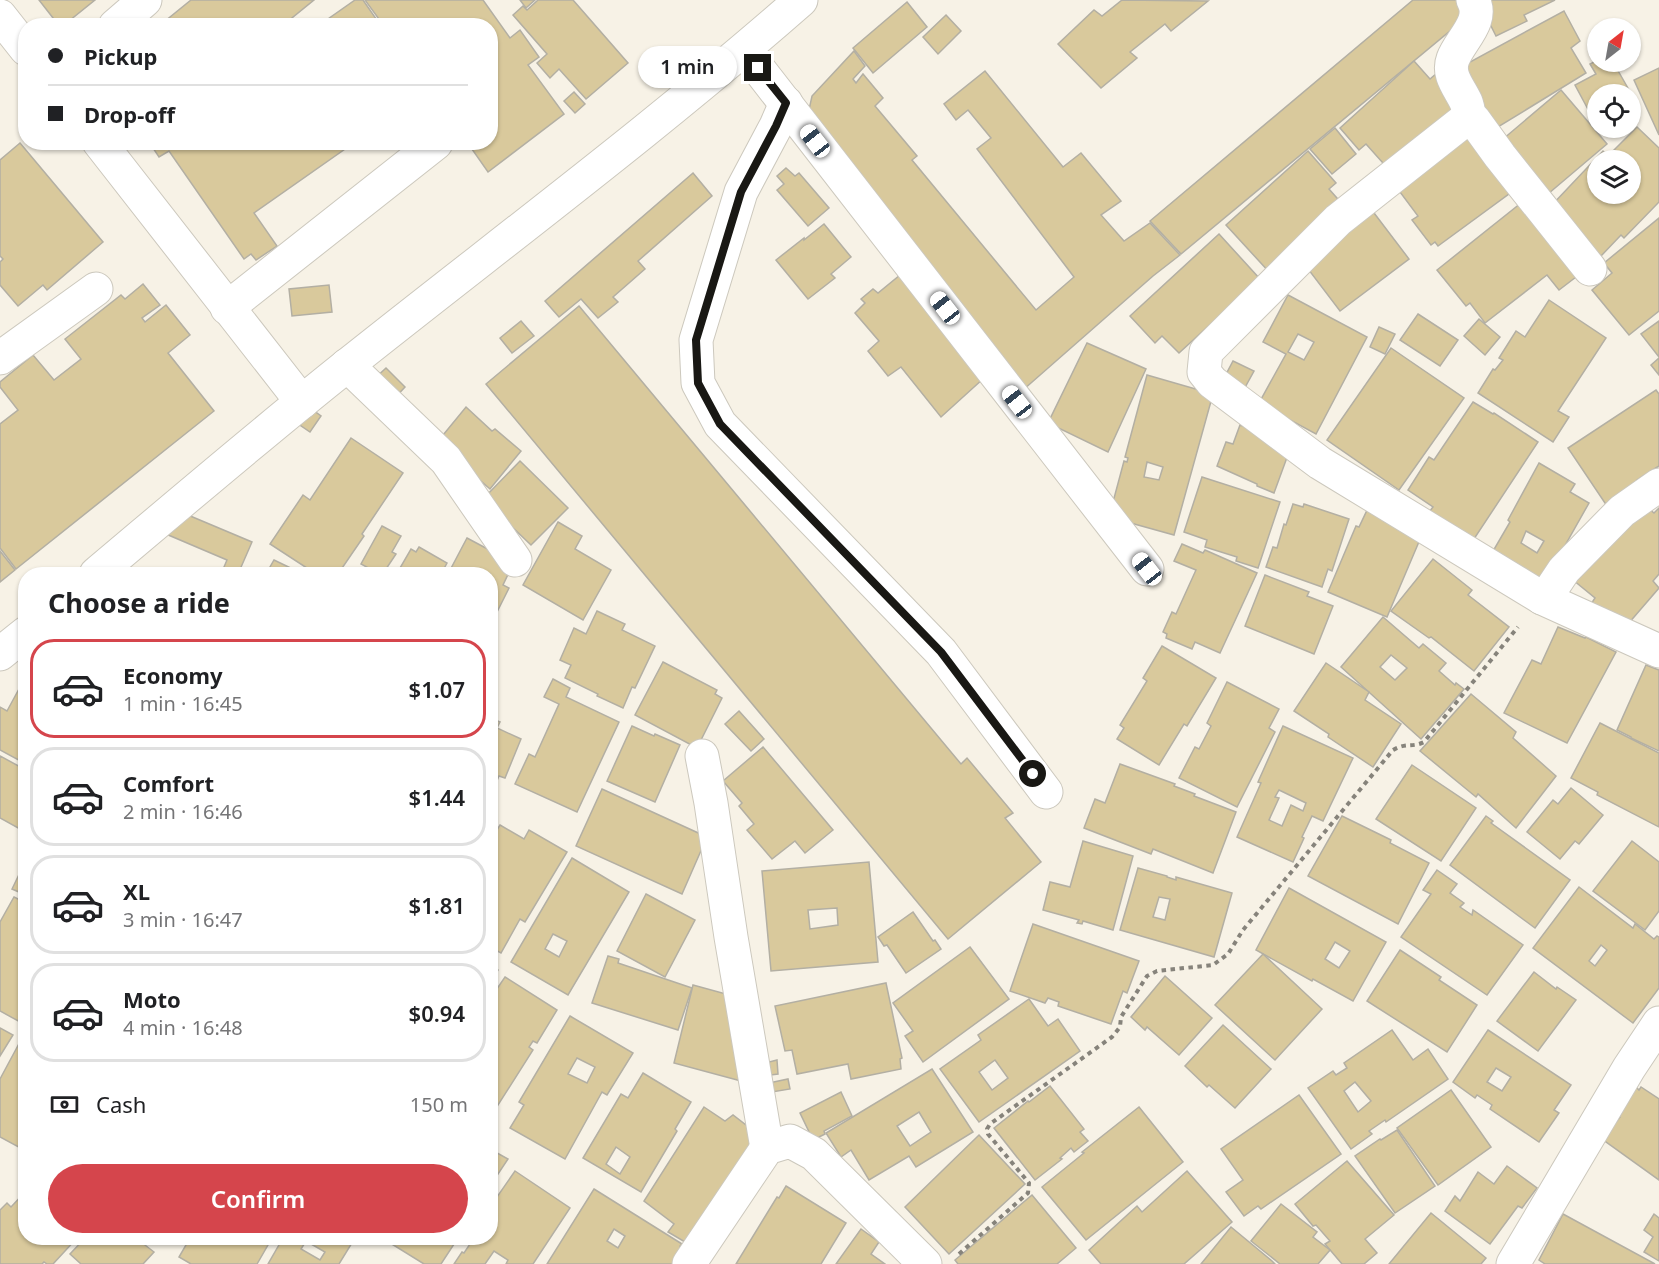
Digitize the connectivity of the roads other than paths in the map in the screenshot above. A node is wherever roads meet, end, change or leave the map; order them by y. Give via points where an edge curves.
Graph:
1 (145, 0) edge
2 (801, 0) edge
3 (1473, 0) edge
4 (0, 16) edge
5 (124, 18) edge
6 (18, 39) edge
7 (744, 50) junction
8 (786, 103) junction
9 (1470, 120) junction
10 (105, 150) edge
11 (427, 150) edge
12 (1590, 269) dead end
13 (96, 289) dead end
14 (227, 308) junction
15 (0, 358) edge
16 (347, 365) junction
17 (302, 402) junction
18 (1659, 485) edge
19 (515, 560) dead end
20 (104, 567) edge
21 (1147, 569) dead end
22 (1542, 598) junction
23 (18, 639) edge
24 (1659, 651) edge
25 (0, 654) edge
26 (702, 756) dead end
27 (1046, 792) dead end
28 (1659, 1023) edge
29 (767, 1148) junction
30 (940, 1260) edge
31 (689, 1264) edge
32 (1513, 1264) edge

1 - 5 street
2 - 7 street
3 - 9 street via 1477,15 1453,59 1452,75
4 - 6 street
7 - 8 street
7 - 16 street
8 - 21 street
8 - 27 street via 741,192 696,340 698,383 720,424 941,652
9 - 12 street via 1474,120
9 - 22 street via 1466,119 1338,220 1206,352 1204,372 1320,463
10 - 14 street
11 - 14 street
13 - 15 street
14 - 17 street
16 - 17 street
16 - 19 street via 446,460
17 - 20 street
18 - 22 street via 1622,511
22 - 24 street
23 - 25 street
26 - 29 street
28 - 32 street
29 - 30 street via 790,1141 814,1154
29 - 31 street

